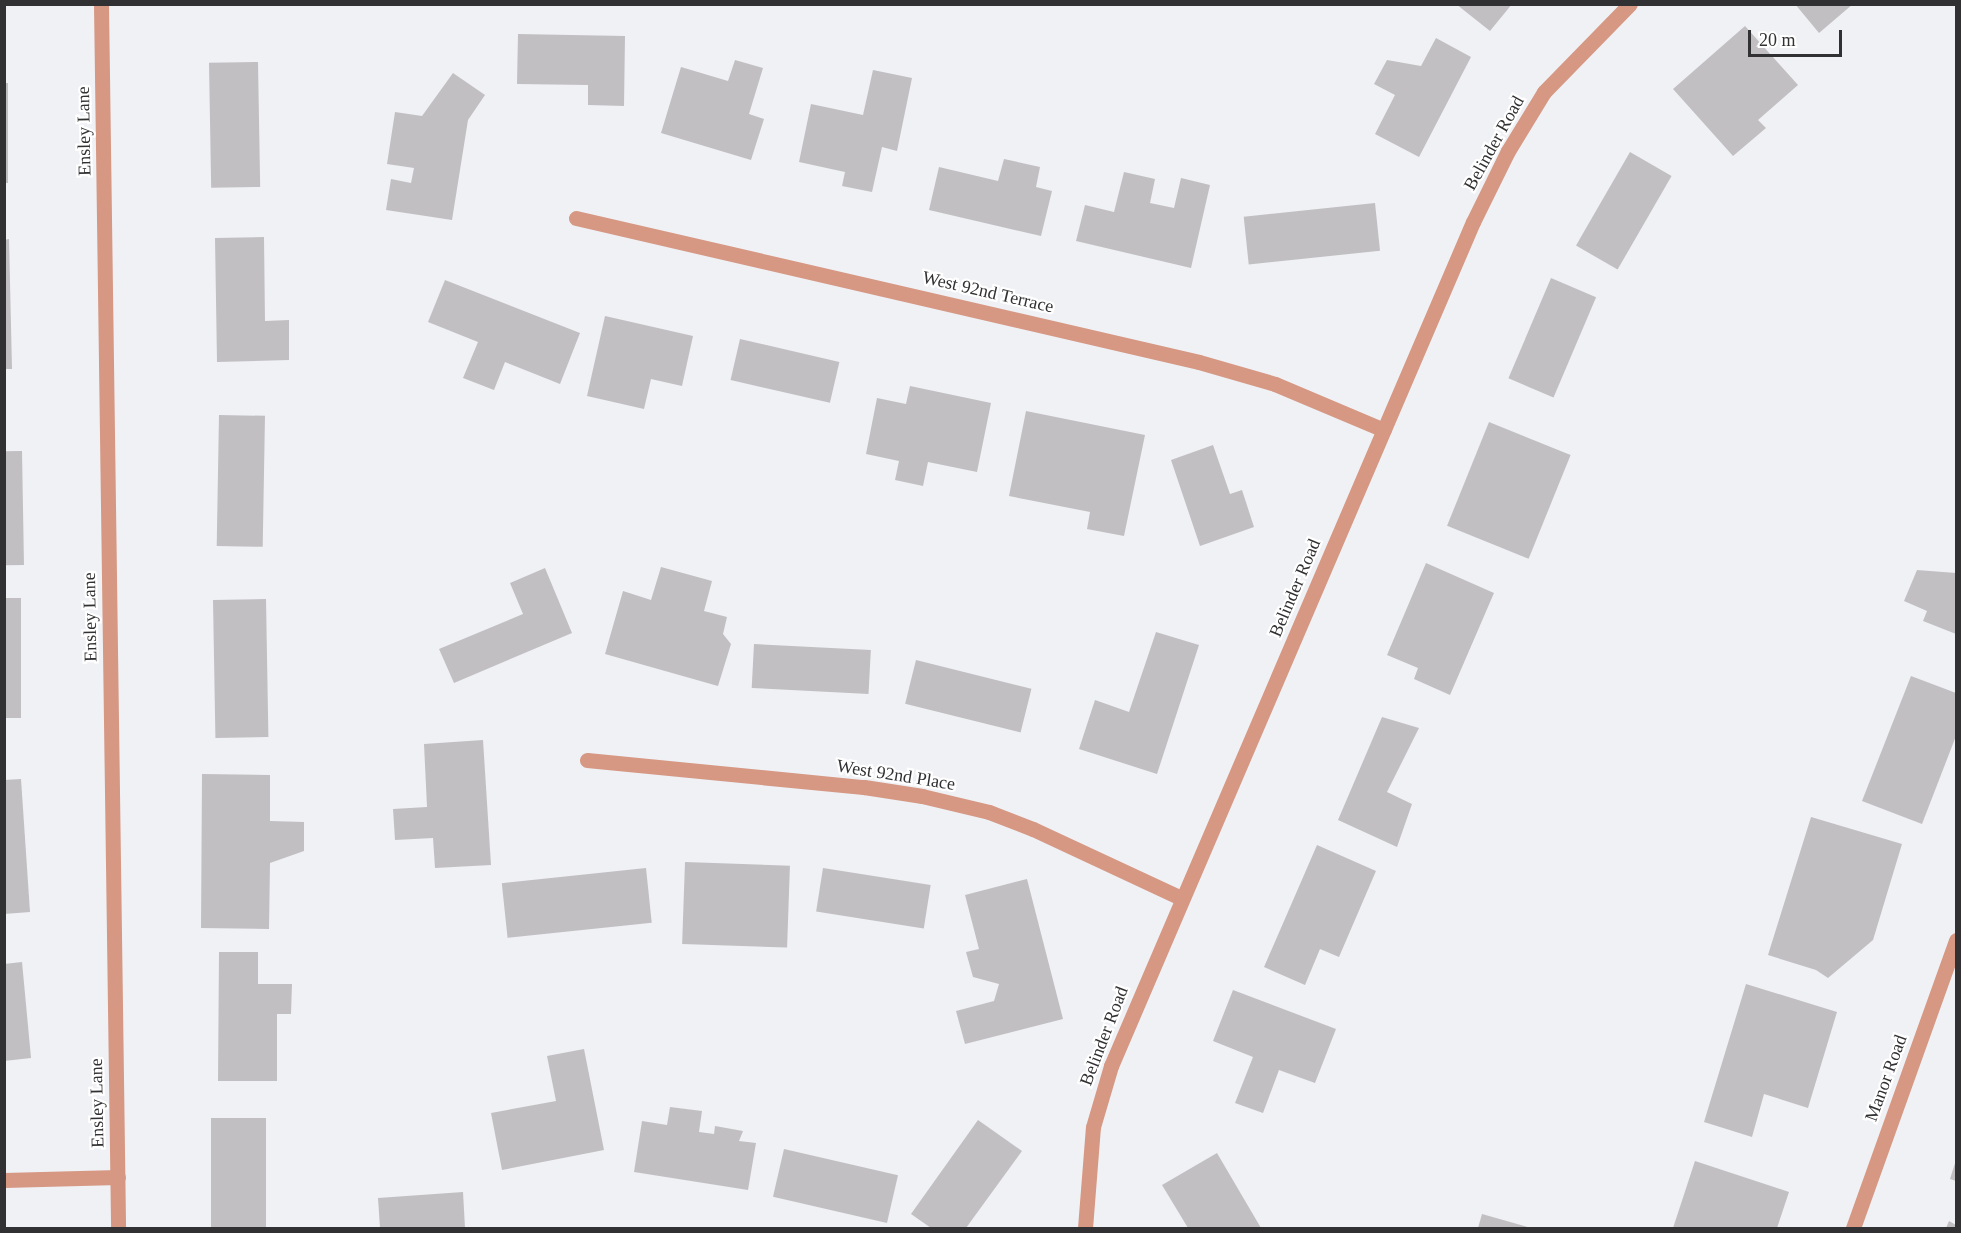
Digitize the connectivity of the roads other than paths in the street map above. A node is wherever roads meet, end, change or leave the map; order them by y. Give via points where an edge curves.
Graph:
1 (101, 4) edge
2 (1630, 4) edge
3 (576, 218) dead end
4 (1384, 430) junction
5 (587, 760) dead end
6 (1181, 898) junction
7 (1956, 940) edge
8 (118, 1177) junction
9 (4, 1180) edge
10 (118, 1228) edge
11 (1084, 1228) edge
12 (1853, 1228) edge

1 - 8 street, Ensley Lane
2 - 4 street, Belinder Road via 1544,93 1508,151
3 - 4 street, West 92nd Terrace via 1199,362 1275,384
4 - 6 street, Belinder Road
5 - 6 street, West 92nd Place via 921,796 989,812
6 - 11 street, Belinder Road via 1111,1066 1096,1116 1084,1199
7 - 12 street, Manor Road
8 - 9 street
8 - 10 street, Ensley Lane

